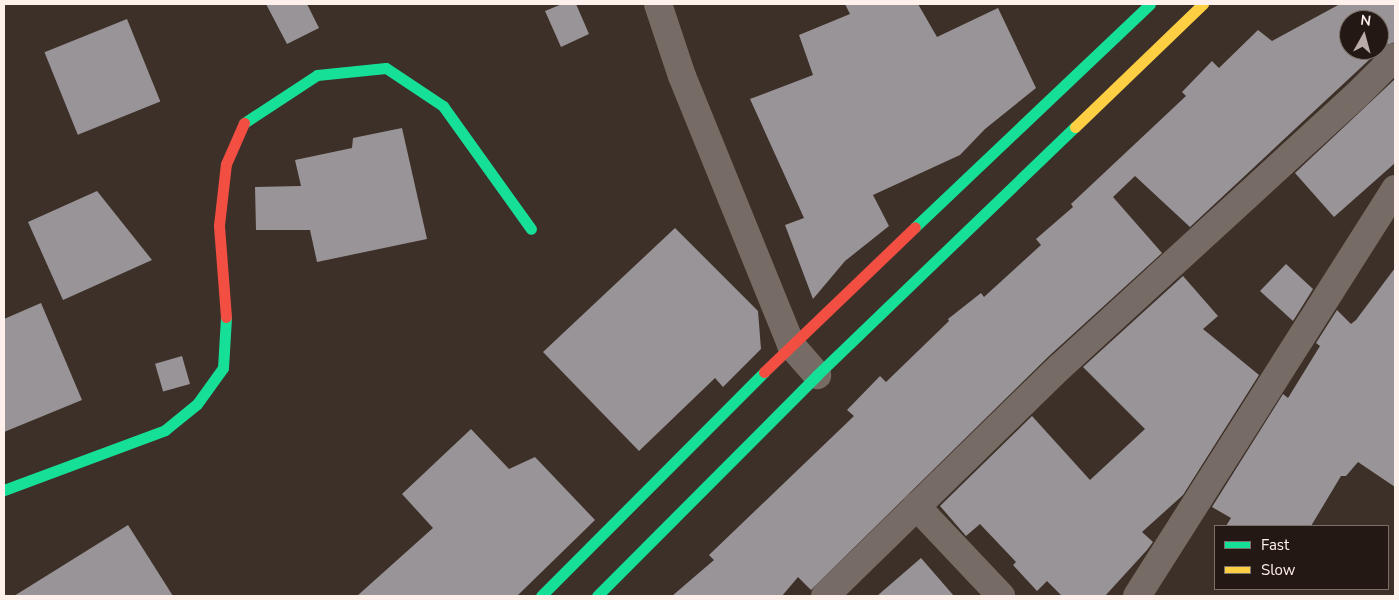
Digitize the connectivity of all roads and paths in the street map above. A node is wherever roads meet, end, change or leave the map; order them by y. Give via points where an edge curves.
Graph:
1 (658, 4) edge
2 (1150, 4) edge
3 (1203, 4) edge
4 (1395, 57) edge
5 (1395, 189) edge
6 (531, 229) dead end
7 (791, 345) junction
8 (817, 375) junction
9 (4, 490) edge
10 (916, 506) junction
11 (541, 596) edge
12 (597, 596) edge
13 (825, 596) edge
14 (1001, 596) edge
15 (1137, 596) edge

1 - 7 street via 682,76
2 - 7 main road
3 - 8 main road
4 - 10 street via 1060,366
5 - 15 street
6 - 9 main road via 443,106 386,68 317,75 246,119 226,164 218,225 226,307 223,368 197,404 165,430
7 - 8 street
7 - 11 main road
8 - 12 main road
10 - 13 street
10 - 14 street

